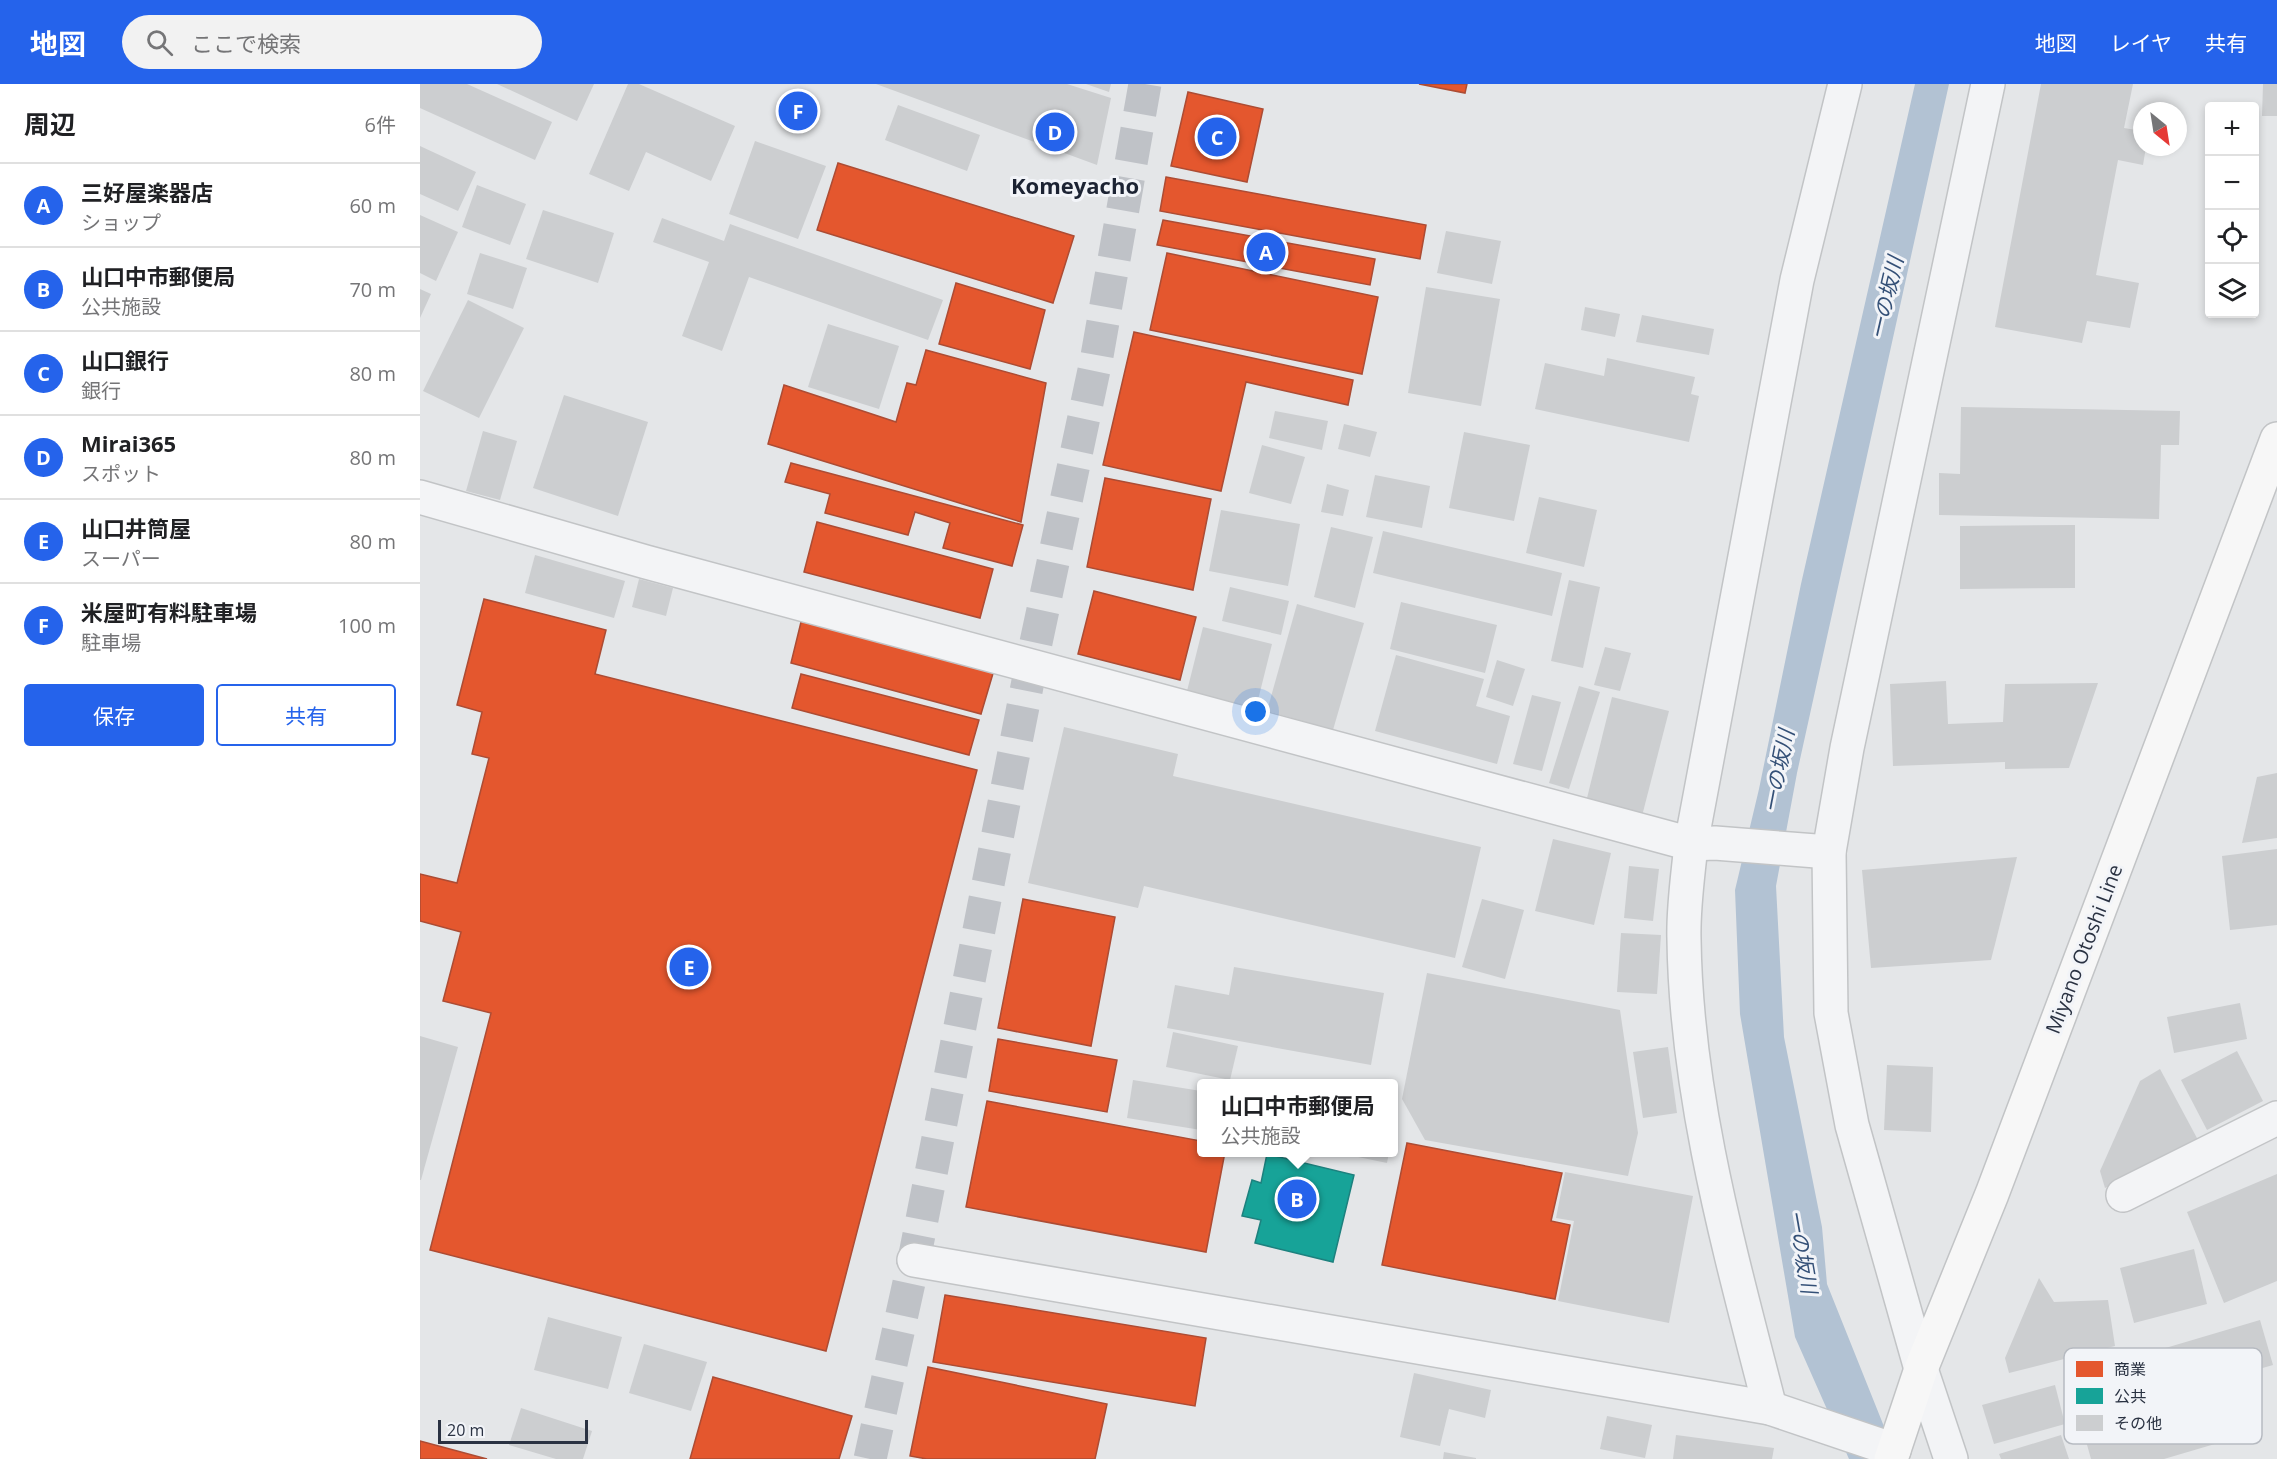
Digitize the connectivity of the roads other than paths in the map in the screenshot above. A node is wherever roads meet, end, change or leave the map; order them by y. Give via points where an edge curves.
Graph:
1 (1845, 84) edge
2 (1988, 84) edge
3 (2277, 439) edge
4 (420, 497) edge
5 (1703, 844) junction
6 (1830, 852) junction
7 (2277, 1118) edge
8 (2123, 1195) dead end
9 (914, 1260) dead end
10 (1921, 1369) junction
11 (1770, 1408) junction
12 (1892, 1455) edge
13 (1951, 1459) edge

1 - 5 street via 1797,280
2 - 6 street via 1847,748
3 - 10 main road, Miyano Otoshi Line via 1992,1194
4 - 5 street via 658,566
5 - 6 street
5 - 11 street via 1684,939 1691,1043 1718,1205
6 - 10 street via 1830,1013 1852,1125
7 - 8 street
9 - 11 street
10 - 12 main road, Miyano Otoshi Line
10 - 13 street
11 - 12 street

